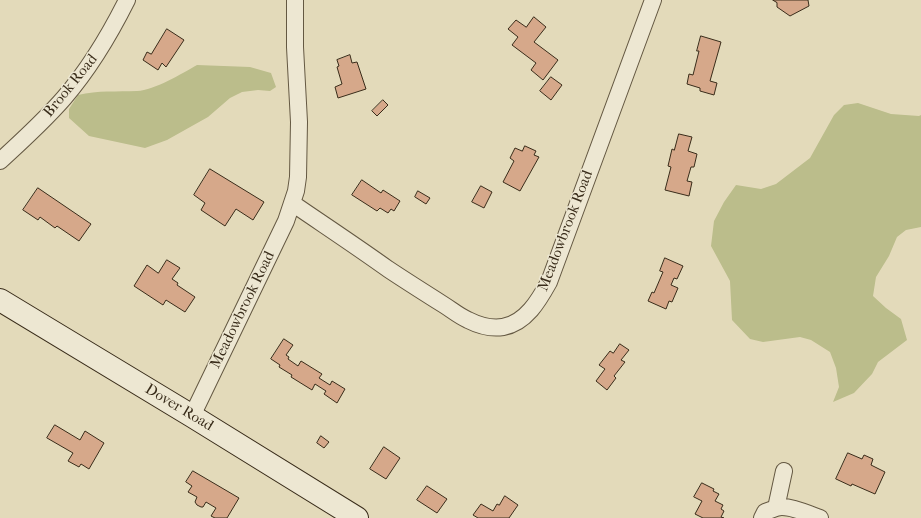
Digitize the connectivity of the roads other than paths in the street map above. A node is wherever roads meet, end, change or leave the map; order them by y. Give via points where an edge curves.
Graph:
1 (127, 0) edge
2 (295, 0) edge
3 (653, 0) edge
4 (0, 161) edge
5 (292, 203) junction
6 (0, 300) edge
7 (192, 416) junction
8 (784, 471) dead end
9 (776, 508) junction
10 (357, 518) edge
11 (762, 518) edge
12 (820, 518) edge

1 - 4 street, Brook Road via 107,39 79,80
2 - 5 street, Meadowbrook Road via 299,122 298,177
3 - 5 street, Meadowbrook Road via 549,282 534,307 515,322 504,327 493,327 467,320
5 - 7 street, Meadowbrook Road via 279,237
6 - 7 street, Dover Road
7 - 10 street, Dover Road
8 - 9 street
9 - 11 street via 765,512
9 - 12 street via 800,511

